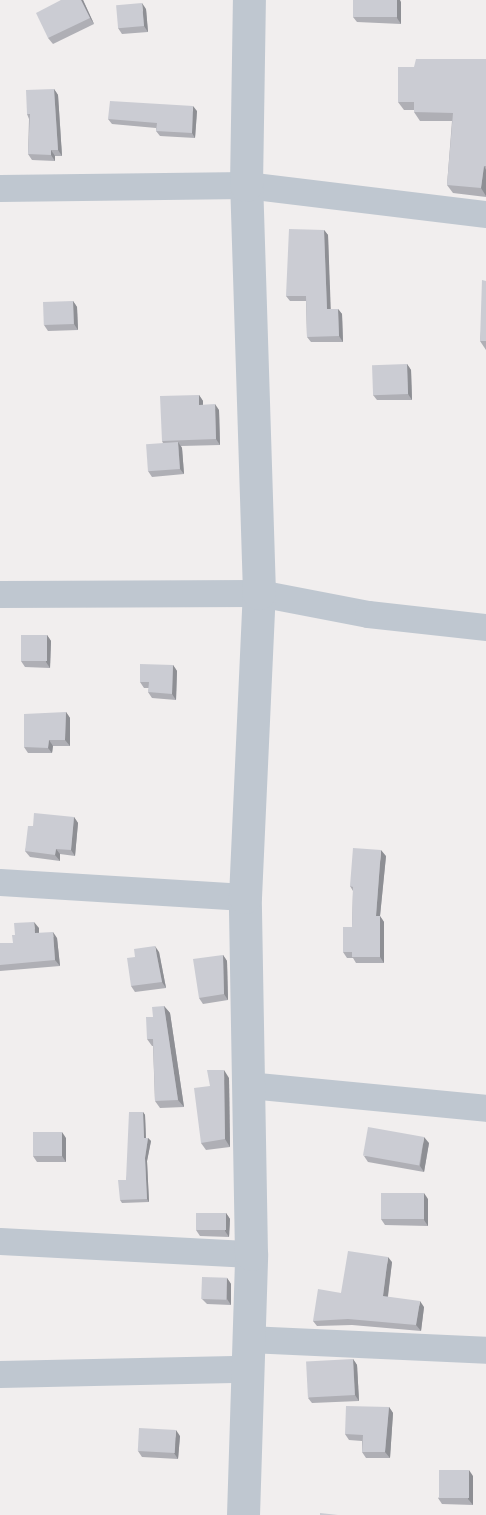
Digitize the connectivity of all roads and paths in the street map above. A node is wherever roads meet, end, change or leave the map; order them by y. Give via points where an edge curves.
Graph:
1 (249, 0) edge
2 (246, 185) junction
3 (0, 188) edge
4 (486, 214) edge
5 (259, 593) junction
6 (0, 594) edge
7 (486, 627) edge
8 (0, 882) edge
9 (245, 897) junction
10 (248, 1085) junction
11 (486, 1108) edge
12 (0, 1241) edge
13 (251, 1254) junction
14 (486, 1350) edge
15 (246, 1354) junction
16 (0, 1374) edge
17 (243, 1515) edge

1 - 2 street
2 - 3 street
2 - 4 street
2 - 5 street
5 - 6 street
5 - 7 street via 368,614
5 - 9 street
8 - 9 street
9 - 10 street
10 - 11 street
10 - 13 street
12 - 13 street
13 - 15 street
14 - 15 street
15 - 16 street
15 - 17 street

